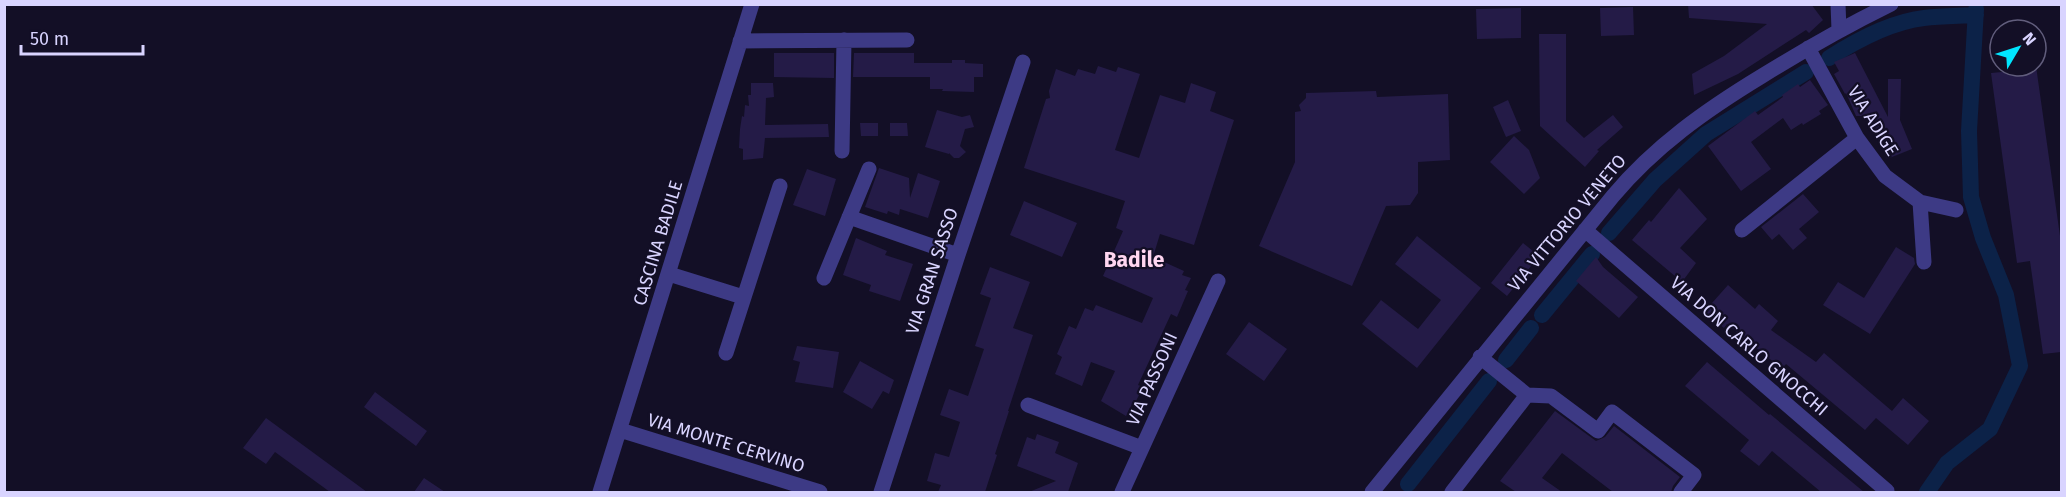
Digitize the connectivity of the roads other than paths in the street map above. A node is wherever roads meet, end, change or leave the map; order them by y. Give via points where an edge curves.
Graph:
1 (752, 4) edge
2 (1838, 4) edge
3 (1891, 4) edge
4 (1839, 30) junction
5 (844, 40) junction
6 (908, 40) dead end
7 (740, 41) junction
8 (1808, 48) junction
9 (1023, 63) dead end
10 (1857, 138) junction
11 (842, 151) dead end
12 (869, 169) dead end
13 (780, 186) dead end
14 (1920, 202) junction
15 (1956, 210) dead end
16 (849, 217) junction
17 (1585, 230) junction
18 (1742, 230) dead end
19 (958, 255) junction
20 (1924, 262) dead end
21 (669, 274) junction
22 (824, 278) dead end
23 (1218, 282) dead end
24 (743, 297) junction
25 (726, 353) dead end
26 (1480, 357) junction
27 (1527, 395) junction
28 (1029, 405) dead end
29 (620, 430) junction
30 (1142, 448) junction
31 (1887, 491) edge
32 (600, 492) edge
33 (820, 492) edge
34 (881, 492) edge
35 (1122, 492) edge
36 (1372, 492) edge
37 (1452, 492) edge
38 (1681, 492) edge

1 - 7 street, CASCINA BADILE
2 - 4 street
3 - 4 street, VIA VITTORIO VENETO
4 - 8 street, VIA VITTORIO VENETO
5 - 6 street
5 - 7 street
5 - 11 street
7 - 21 street, CASCINA BADILE
8 - 10 street, VIA ADIGE
8 - 17 street, VIA VITTORIO VENETO via 1681,129 1639,167
9 - 19 street, VIA GRAN SASSO
10 - 14 street, VIA ADIGE via 1885,176
10 - 18 street
12 - 16 street
13 - 24 street
14 - 15 street, VIA ADIGE
14 - 20 street
16 - 19 street
16 - 22 street
17 - 26 street, VIA VITTORIO VENETO
17 - 31 street, VIA DON CARLO GNOCCHI
19 - 34 street, VIA GRAN SASSO
21 - 24 street
21 - 29 street, CASCINA BADILE
23 - 30 street, VIA PASSONI
24 - 25 street
26 - 27 street
26 - 36 street, VIA VITTORIO VENETO
27 - 37 street
27 - 38 street via 1551,396 1598,431 1612,412 1694,475
28 - 30 street
29 - 32 street, CASCINA BADILE
29 - 33 street, VIA MONTE CERVINO
30 - 35 street, VIA PASSONI

